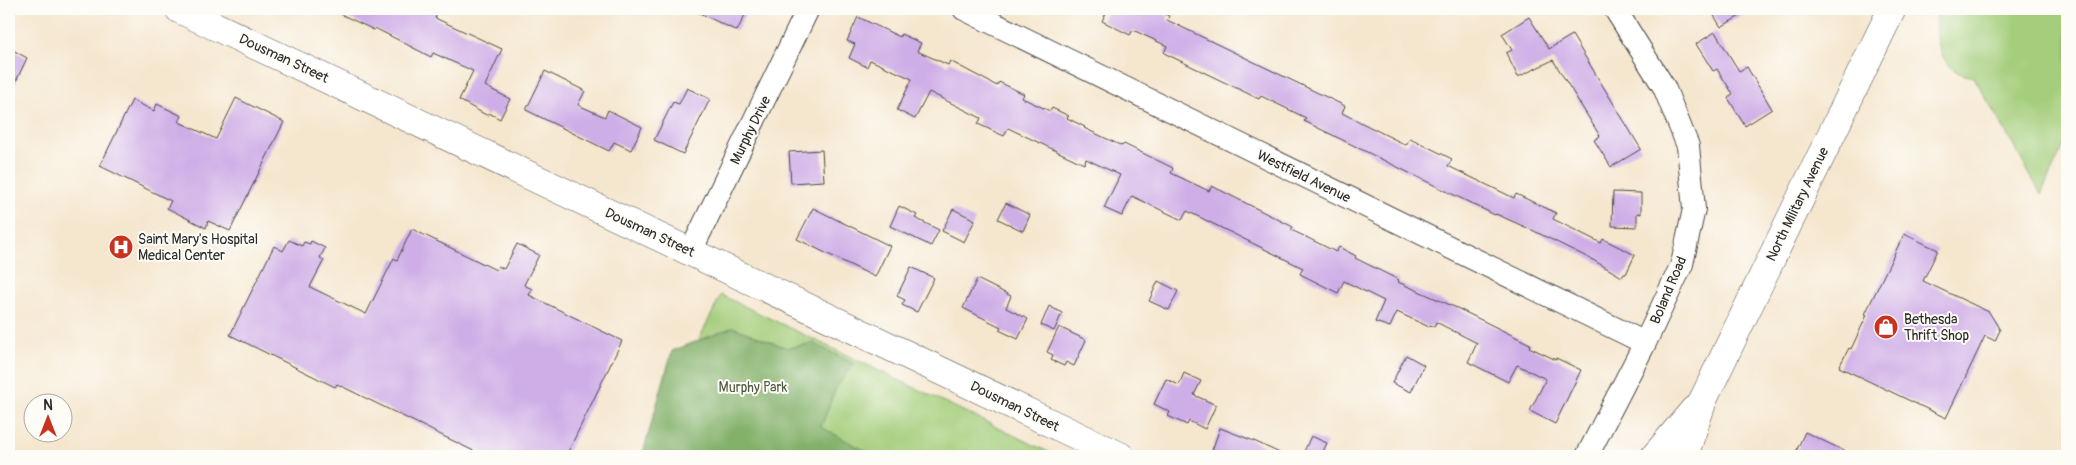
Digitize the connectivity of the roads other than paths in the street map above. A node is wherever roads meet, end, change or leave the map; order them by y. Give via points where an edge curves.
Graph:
1 (179, 9) edge
2 (808, 9) edge
3 (964, 9) edge
4 (1615, 9) edge
5 (1892, 9) edge
6 (691, 251) junction
7 (1645, 343) junction
8 (1703, 400) junction
9 (1120, 456) edge
10 (1587, 456) edge
11 (1655, 456) edge
12 (1684, 456) edge

1 - 6 street, Dousman Street
2 - 6 street, Murphy Drive
3 - 7 street, Westfield Avenue
4 - 7 street, Boland Road via 1664,87 1688,146 1694,209 1682,264
5 - 8 street, North Military Avenue
6 - 9 street, Dousman Street
7 - 10 street, Boland Road
8 - 11 street, North Military Avenue
8 - 12 street, North Military Avenue

